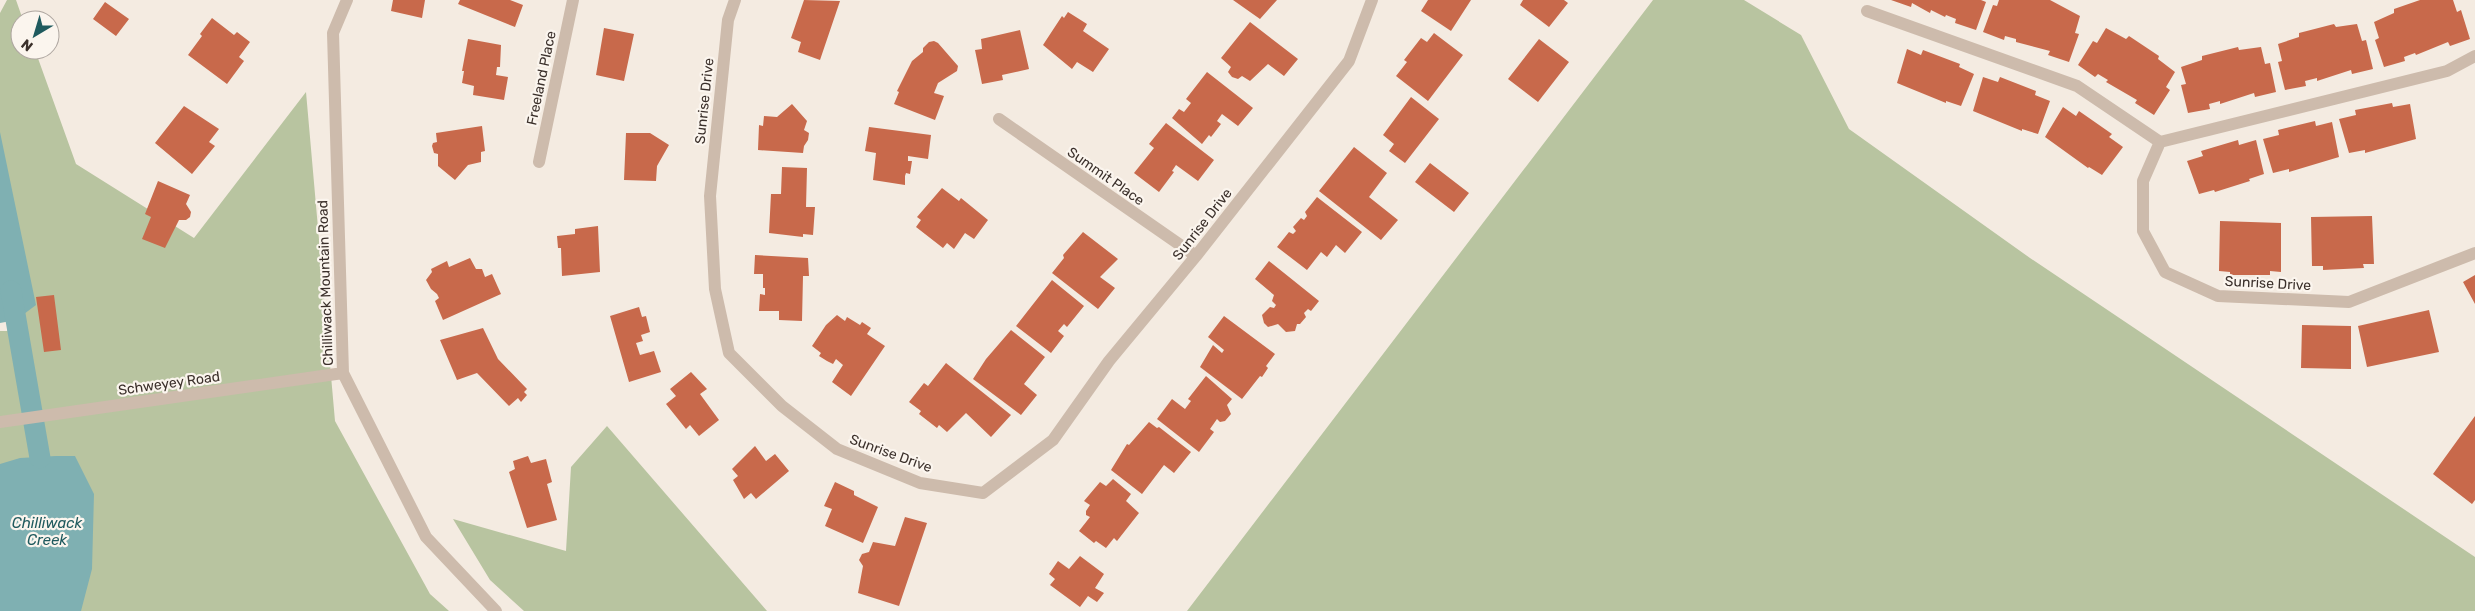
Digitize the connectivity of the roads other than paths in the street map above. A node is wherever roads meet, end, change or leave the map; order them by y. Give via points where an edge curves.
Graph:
1 (347, 0) edge
2 (573, 0) edge
3 (735, 0) edge
4 (1372, 0) edge
5 (1867, 11) dead end
6 (2475, 56) edge
7 (1000, 119) dead end
8 (2160, 142) junction
9 (539, 162) dead end
10 (2475, 253) edge
11 (1196, 256) junction
12 (343, 373) junction
13 (0, 422) edge
14 (496, 611) edge

1 - 12 street, Chilliwack Mountain Road via 333,34
2 - 9 street, Freeland Place
3 - 11 street, Sunrise Drive via 728,20 710,196 717,298 729,353 782,406 837,449 920,483 983,492 1053,440 1109,361
4 - 11 street, Sunrise Drive via 1349,61
5 - 8 street via 2076,86
6 - 8 street via 2447,71
7 - 11 street, Summit Place
8 - 10 street, Sunrise Drive via 2143,181 2143,231 2165,272 2218,296 2349,302
12 - 13 street, Schweyey Road
12 - 14 street, Chilliwack Mountain Road via 426,537

